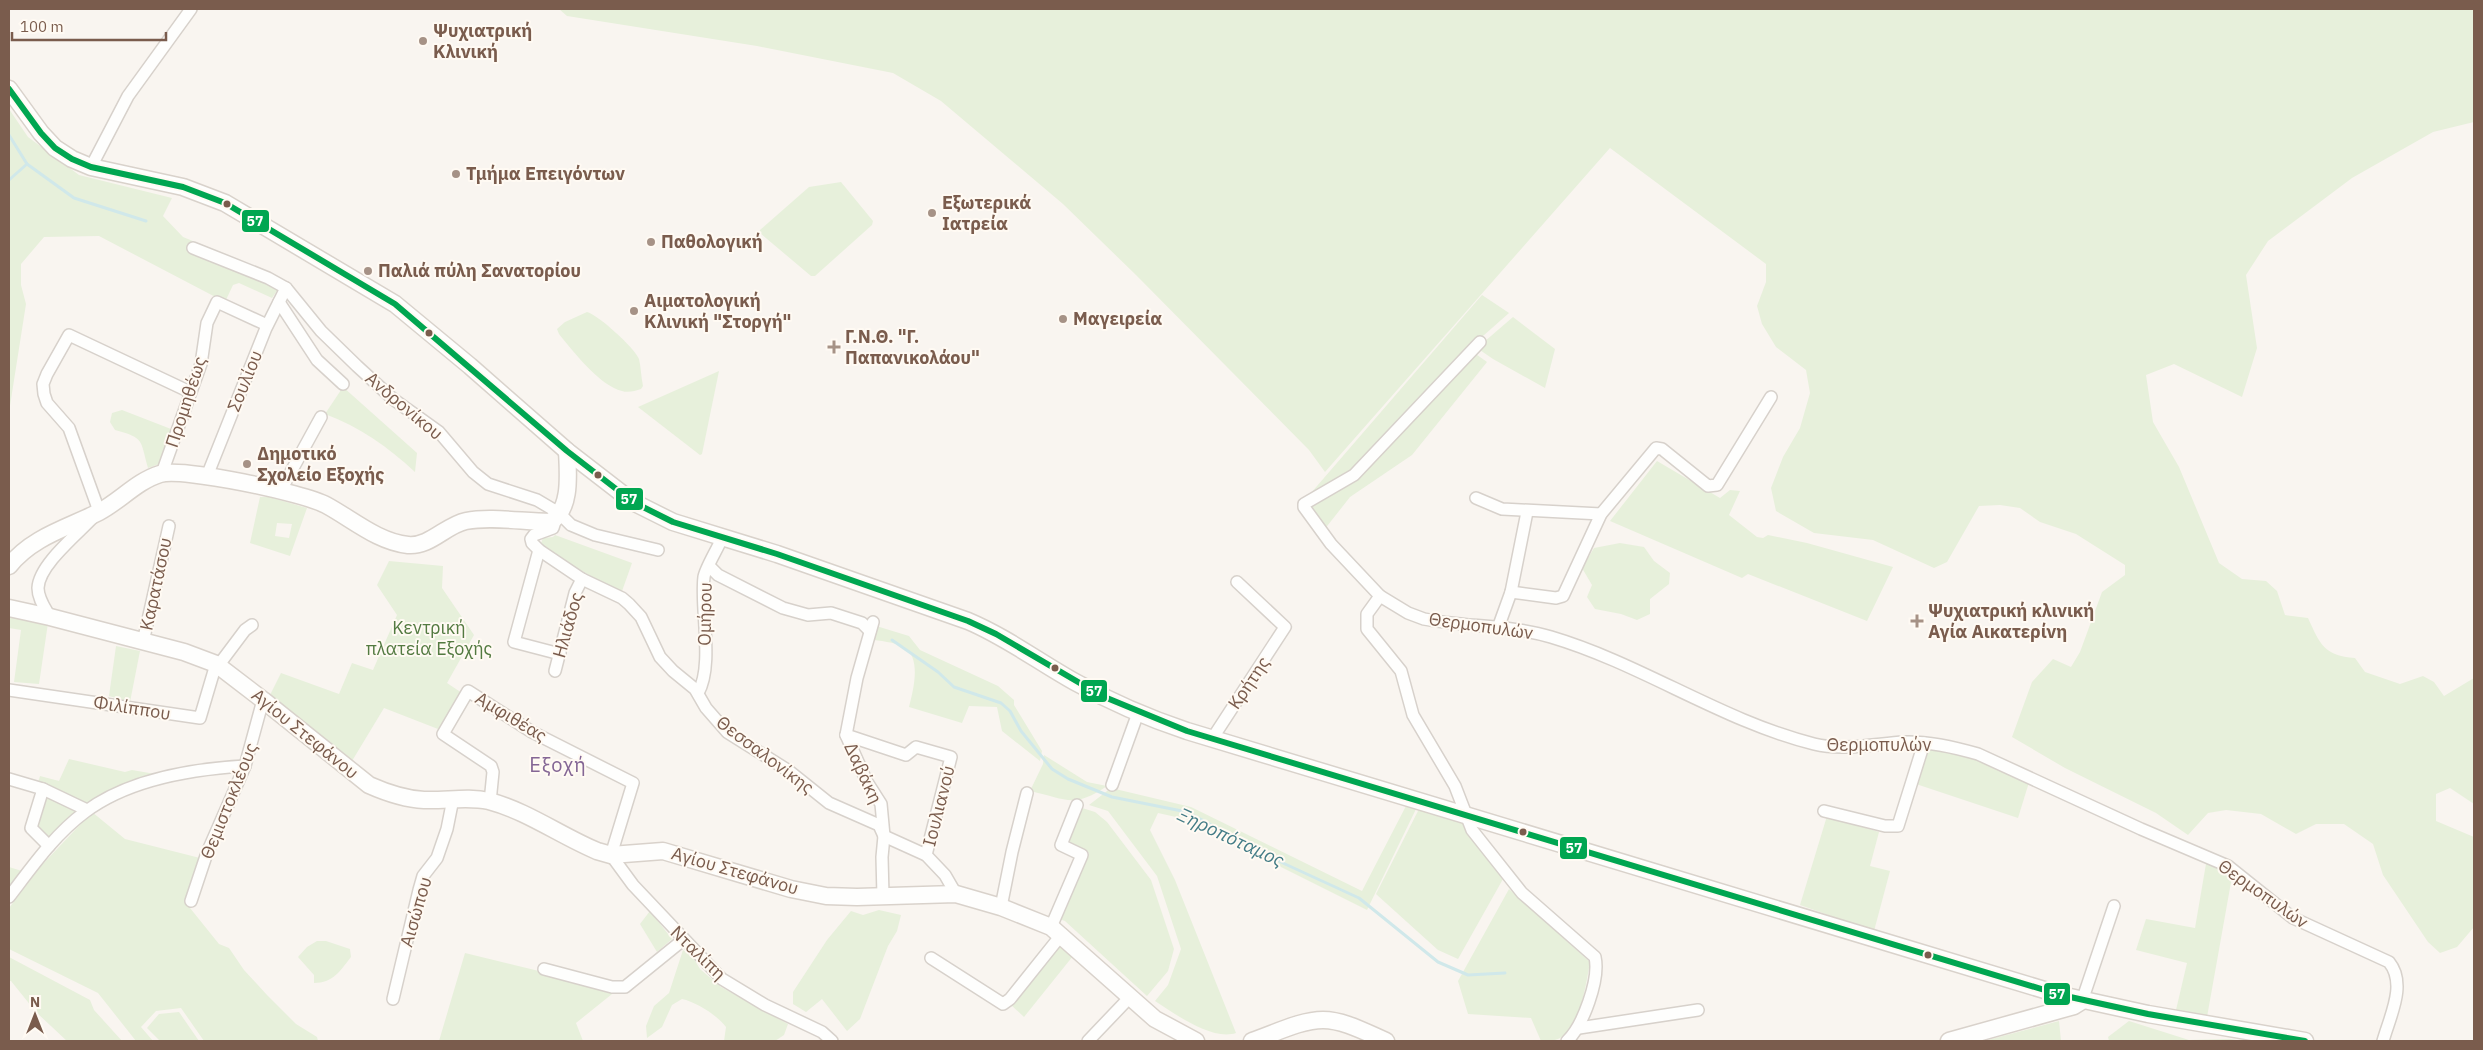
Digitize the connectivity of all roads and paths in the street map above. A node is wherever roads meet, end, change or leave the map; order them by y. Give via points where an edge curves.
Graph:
1 (191, 9) edge
2 (9, 89) edge
3 (91, 167) junction
4 (193, 248) dead end
5 (286, 288) junction
6 (279, 302) junction
7 (267, 326) junction
8 (1480, 342) dead end
9 (343, 384) dead end
10 (190, 392) junction
11 (1771, 397) dead end
12 (321, 416) dead end
13 (567, 451) junction
14 (162, 473) junction
15 (208, 476) junction
16 (281, 490) junction
17 (1476, 498) dead end
18 (99, 512) junction
19 (1528, 512) junction
20 (1601, 514) junction
21 (558, 516) junction
22 (169, 526) dead end
23 (722, 538) junction
24 (539, 550) junction
25 (658, 550) dead end
26 (9, 566) edge
27 (709, 566) junction
28 (582, 579) junction
29 (1238, 582) dead end
30 (1511, 592) junction
31 (1380, 596) junction
32 (9, 608) edge
33 (50, 617) junction
34 (252, 625) dead end
35 (1498, 628) junction
36 (143, 642) junction
37 (560, 654) junction
38 (217, 665) junction
39 (555, 671) dead end
40 (9, 690) edge
41 (698, 692) junction
42 (263, 700) junction
43 (1138, 713) junction
44 (846, 735) junction
45 (1212, 739) junction
46 (1924, 743) junction
47 (245, 766) junction
48 (9, 779) edge
49 (1112, 785) dead end
50 (43, 789) junction
51 (1027, 793) dead end
52 (452, 799) junction
53 (490, 802) junction
54 (1077, 805) dead end
55 (87, 810) junction
56 (1824, 811) dead end
57 (1464, 815) junction
58 (884, 836) junction
59 (49, 846) junction
60 (611, 855) junction
61 (926, 855) junction
62 (956, 894) junction
63 (883, 896) junction
64 (9, 897) edge
65 (191, 901) dead end
66 (1001, 906) junction
67 (2114, 906) dead end
68 (1056, 931) junction
69 (683, 940) junction
70 (930, 958) dead end
71 (544, 969) dead end
72 (1130, 997) junction
73 (393, 999) dead end
74 (2082, 1001) junction
75 (1698, 1010) dead end
76 (1579, 1028) junction
77 (832, 1041) edge
78 (1088, 1041) edge
79 (1196, 1041) edge
80 (1252, 1041) edge
81 (1386, 1041) edge
82 (1567, 1041) edge
83 (1949, 1041) edge
84 (2305, 1041) edge
85 (2384, 1041) edge

1 - 3 street via 128,96
2 - 3 main road via 55,148
3 - 13 main road via 202,194 225,203 308,251 420,323
4 - 5 street, Ανδρονίκου
5 - 6 street, Σουλίου
5 - 21 street, Ανδρονίκου via 321,331 393,399 439,432 473,472 488,484 537,500
6 - 7 street, Σουλίου
6 - 9 street via 317,360
7 - 10 street, Προμηθέως via 217,302 207,323 202,364
7 - 15 street, Σουλίου
8 - 31 street, Θερμοπυλών via 1354,475 1304,504 1331,544
10 - 14 street, Προμηθέως
10 - 18 street via 69,335 47,374 44,394 69,428
11 - 20 street via 1714,487 1708,486 1658,447
12 - 16 street
13 - 21 main road via 566,498
13 - 23 main road via 633,502 673,522
14 - 15 main road
14 - 18 main road
15 - 16 main road
16 - 21 main road via 323,503 372,533 408,545 423,543 450,526 468,521 550,522
17 - 19 street via 1502,509
18 - 26 main road via 37,541
18 - 33 street via 55,556 40,576 40,597
19 - 20 street
19 - 30 street
20 - 30 street via 1563,596 1556,598
21 - 24 street via 553,528 531,539
21 - 25 street, Ανδρονίκου via 595,535
22 - 36 street, Καρατάσου
23 - 27 street, Ομήρου
23 - 43 main road via 777,554 990,630 1075,682
24 - 28 street, Θεσσαλονίκης
24 - 37 street via 514,642
27 - 41 street, Ομήρου via 704,584 703,684
27 - 44 street, Δαβάκη via 718,575 783,608 808,615 831,613 872,627
28 - 37 street, Ηλιάδος via 575,593
28 - 41 street, Θεσσαλονίκης via 629,604 641,617 660,657
29 - 45 street, Κρήτης via 1285,628
30 - 35 street
31 - 35 street, Θερμοπυλών via 1424,619
31 - 57 street via 1367,614 1367,629 1401,671 1413,715 1455,786
32 - 33 main road, Αγίου Στεφάνου
33 - 36 main road, Αγίου Στεφάνου
34 - 38 street
35 - 46 street, Θερμοπυλών via 1550,636 1617,660 1740,718 1812,744 1842,748
36 - 38 main road, Αγίου Στεφάνου via 184,652
37 - 39 street, Ηλιάδος
38 - 40 street, Φιλίππου via 200,718
38 - 42 main road, Αγίου Στεφάνου
41 - 58 street, Θεσσαλονίκης via 706,708 728,732 788,771 829,803 879,825
42 - 47 street, Θεμιστοκλέους
42 - 52 main road, Αγίου Στεφάνου via 369,786 404,798
43 - 45 main road
43 - 49 street
44 - 58 street, Δαβάκη via 880,804
44 - 61 street, Ιουλιανού via 906,755 916,747 951,757
45 - 57 main road
46 - 56 street via 1898,826
46 - 85 street, Θερμοπυλών via 1978,754 2228,866 2293,918 2389,962 2395,969 2399,985
47 - 55 street via 164,777
47 - 65 street, Θεμιστοκλέους via 207,853
48 - 50 street
50 - 55 street
50 - 59 street via 31,828
51 - 66 street
52 - 53 main road, Αγίου Στεφάνου
52 - 73 street, Αισώπου via 437,858 424,876 419,890
53 - 60 main road, Αγίου Στεφάνου via 511,809 576,843
53 - 60 street, Αμφιθέας via 491,766 443,734 468,691 532,732 633,783
54 - 68 street via 1060,845 1082,855
55 - 59 street
57 - 74 main road
57 - 76 street via 1476,837 1508,878 1595,957 1596,974
58 - 61 street, Θεσσαλονίκης
58 - 63 street, Δαβάκη
59 - 64 street
60 - 63 main road, Αγίου Στεφάνου via 663,851 791,889 826,896
60 - 69 street, Νταλίπη via 633,885
61 - 62 street, Θεσσαλονίκης
62 - 63 main road, Αγίου Στεφάνου
62 - 66 main road, Αγίου Στεφάνου
66 - 68 main road, Αγίου Στεφάνου
67 - 74 street
68 - 70 street via 1010,1000 1003,1004
68 - 72 main road, Αγίου Στεφάνου
69 - 71 street via 624,987 612,987
69 - 77 street, Νταλίπη via 722,979 765,1005 822,1032
72 - 78 street
72 - 79 main road, Αγίου Στεφάνου via 1155,1019
74 - 83 main road
74 - 84 main road
75 - 76 street
76 - 82 street
80 - 81 main road via 1322,1020 1338,1022

